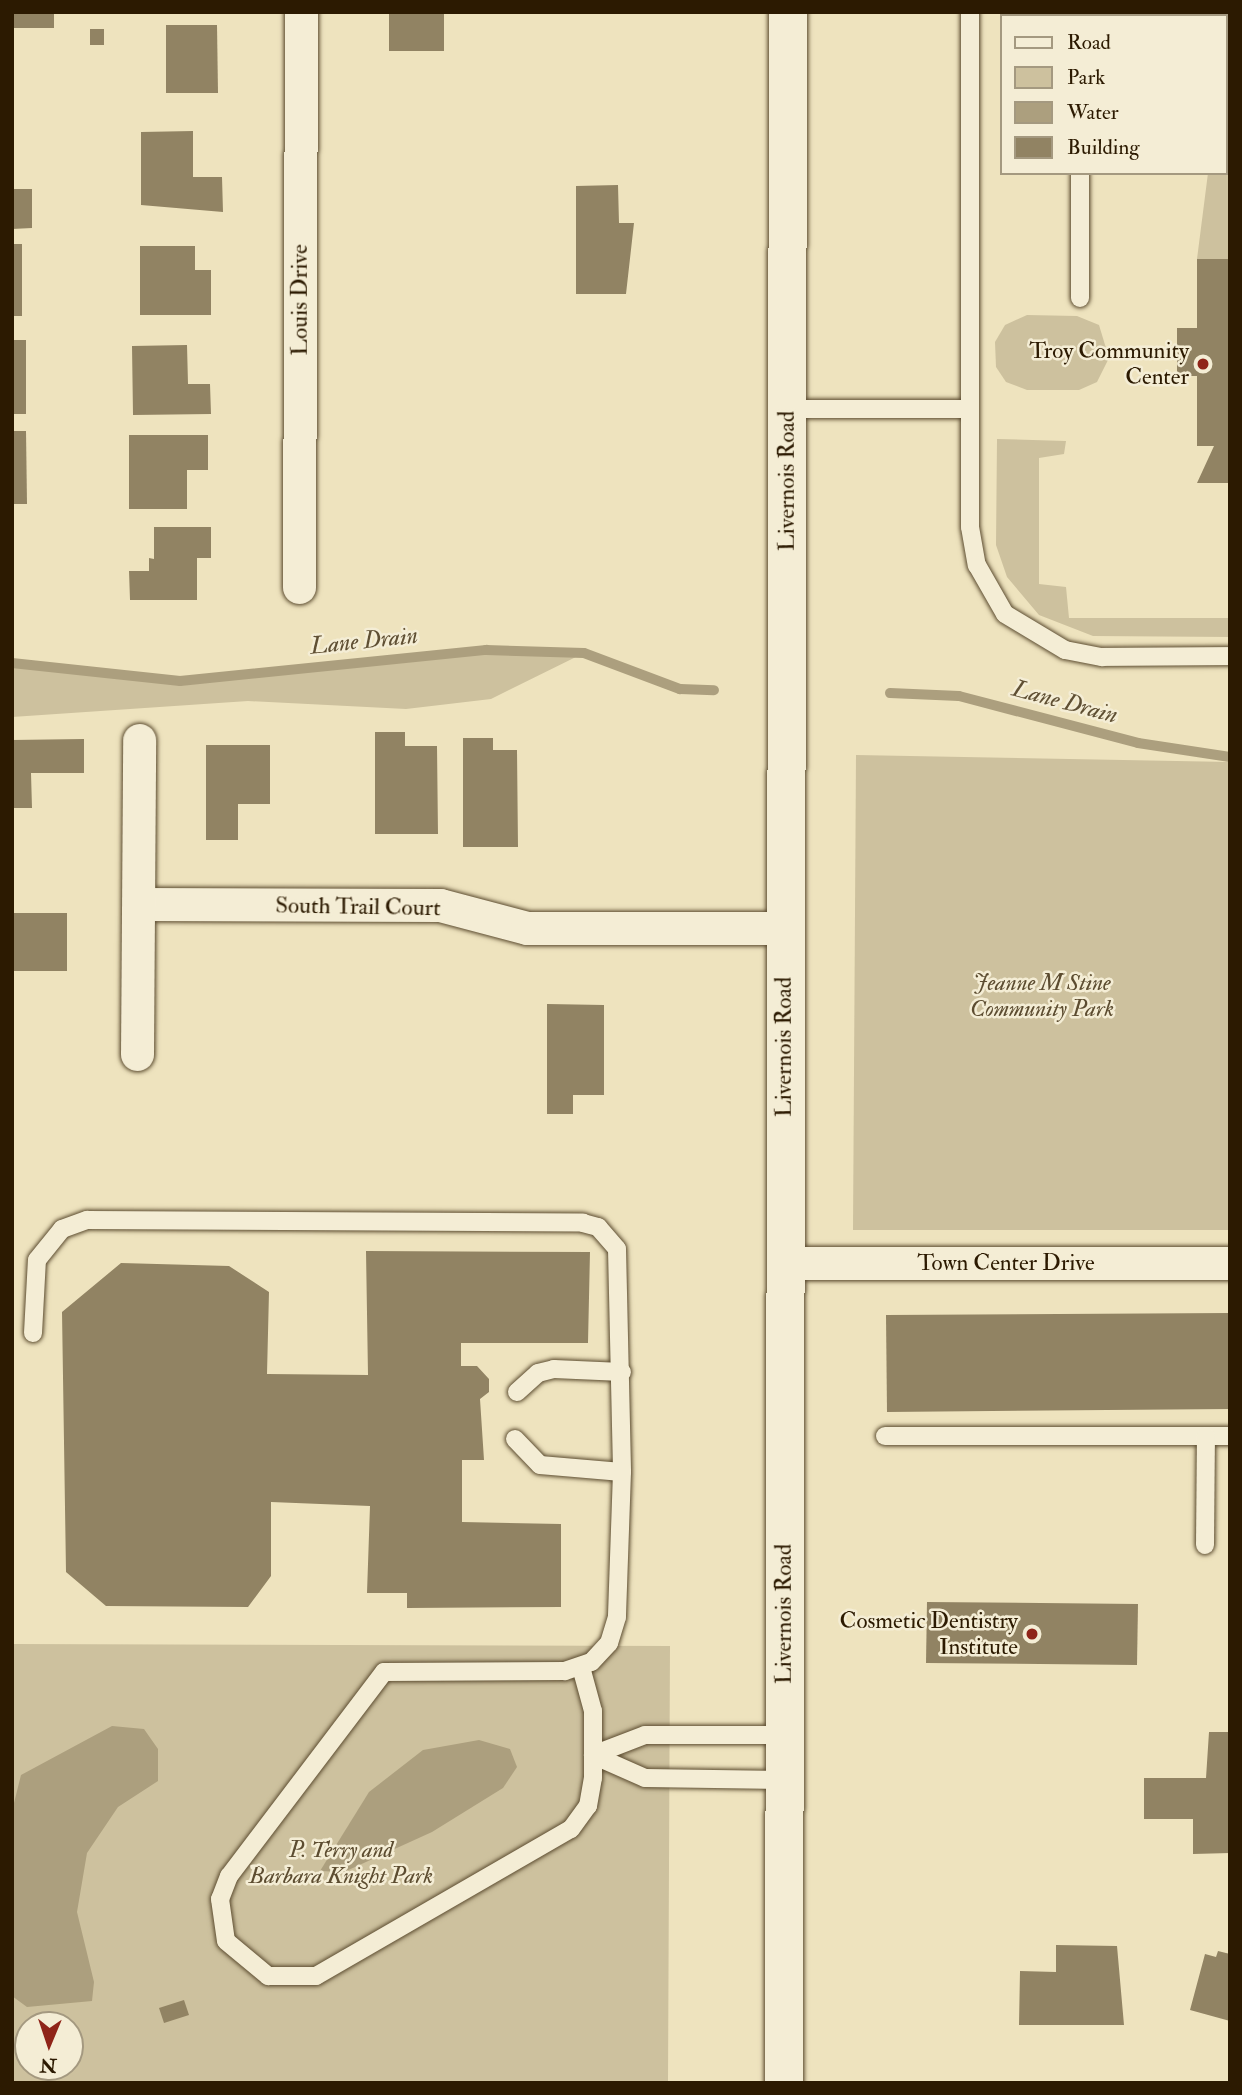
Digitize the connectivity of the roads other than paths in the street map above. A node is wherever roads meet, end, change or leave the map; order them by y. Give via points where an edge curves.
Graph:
1 (301, 12) edge
2 (788, 12) edge
3 (970, 12) edge
4 (1080, 175) edge
5 (1080, 298) dead end
6 (787, 409) junction
7 (969, 409) junction
8 (299, 587) dead end
9 (1230, 656) edge
10 (139, 740) dead end
11 (140, 904) junction
12 (784, 928) junction
13 (137, 1054) dead end
14 (783, 1262) junction
15 (1230, 1263) edge
16 (33, 1333) dead end
17 (622, 1372) junction
18 (517, 1392) dead end
19 (885, 1436) dead end
20 (1206, 1436) junction
21 (1230, 1436) edge
22 (515, 1438) dead end
23 (622, 1472) junction
24 (1205, 1545) dead end
25 (581, 1667) junction
26 (784, 1735) junction
27 (593, 1755) junction
28 (783, 1780) junction
29 (784, 2083) edge

1 - 8 street, Louis Drive
2 - 6 main road, Livernois Road
3 - 7 lane
4 - 5 lane
6 - 7 lane
6 - 12 main road, Livernois Road
7 - 9 lane via 972,547 984,584 1005,614 1032,636 1081,654
10 - 11 street
11 - 12 street, South Trail Court via 440,905 527,928
11 - 13 street
12 - 14 main road, Livernois Road
14 - 15 street, Town Center Drive
14 - 26 main road, Livernois Road
16 - 17 lane via 41,1252 62,1229 87,1220 583,1223 598,1227 617,1248
17 - 18 lane via 554,1369 538,1373
17 - 23 lane
19 - 20 lane
20 - 21 lane
20 - 24 lane
22 - 23 lane via 540,1465
23 - 25 lane via 614,1631 601,1654
25 - 27 lane via 592,1696
25 - 27 lane via 384,1672 229,1877 219,1914 226,1941 268,1976 316,1976 571,1829 588,1806
26 - 27 lane via 645,1735
26 - 28 main road, Livernois Road
27 - 28 lane via 645,1778
28 - 29 main road, Livernois Road

